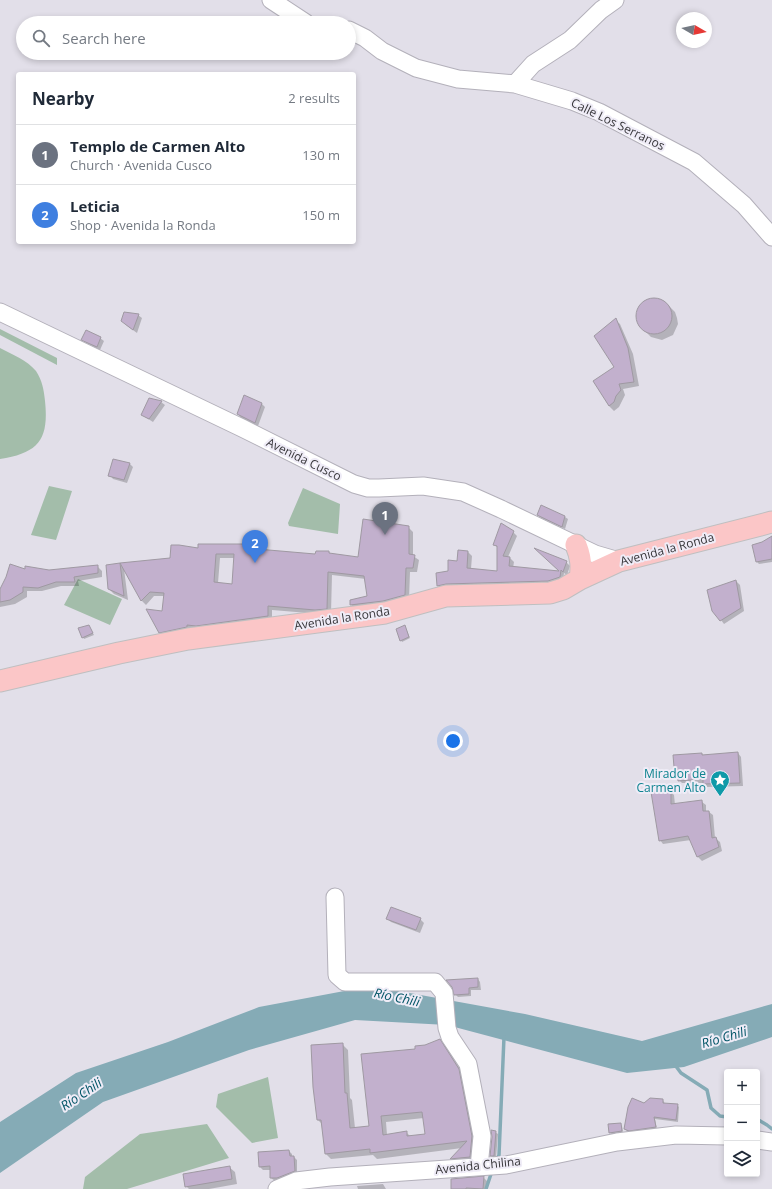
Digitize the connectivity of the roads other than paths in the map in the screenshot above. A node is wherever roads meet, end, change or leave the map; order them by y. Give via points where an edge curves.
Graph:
1 (271, 0) edge
2 (615, 0) edge
3 (295, 16) edge
4 (356, 34) edge
5 (515, 84) junction
6 (772, 237) edge
7 (0, 312) edge
8 (772, 522) edge
9 (576, 545) junction
10 (619, 561) junction
11 (580, 579) junction
12 (0, 681) edge
13 (335, 896) dead end
14 (724, 1136) edge
15 (760, 1140) edge
16 (772, 1142) edge
17 (484, 1167) junction
18 (277, 1189) edge

1 - 3 street
2 - 5 street via 570,40 533,64
4 - 5 street, Calle Los Serranos via 382,51 416,68 458,79
5 - 6 street, Calle Los Serranos via 599,112 694,162 744,205
7 - 9 street, Avenida Cusco via 354,484 368,488 423,486 463,492
8 - 10 main road, Avenida la Ronda
9 - 10 street, Avenida Cusco
9 - 11 main road via 581,557
10 - 11 main road, Avenida la Ronda
11 - 12 main road, Avenida la Ronda via 550,593 446,596 385,614 188,639
13 - 17 street via 337,975 345,982 435,982 444,993 450,1037 468,1064 482,1136
14 - 17 street, Avenida Chilina via 676,1135 617,1142 506,1165
15 - 16 street
17 - 18 street, Avenida Chilina via 330,1176 296,1181

